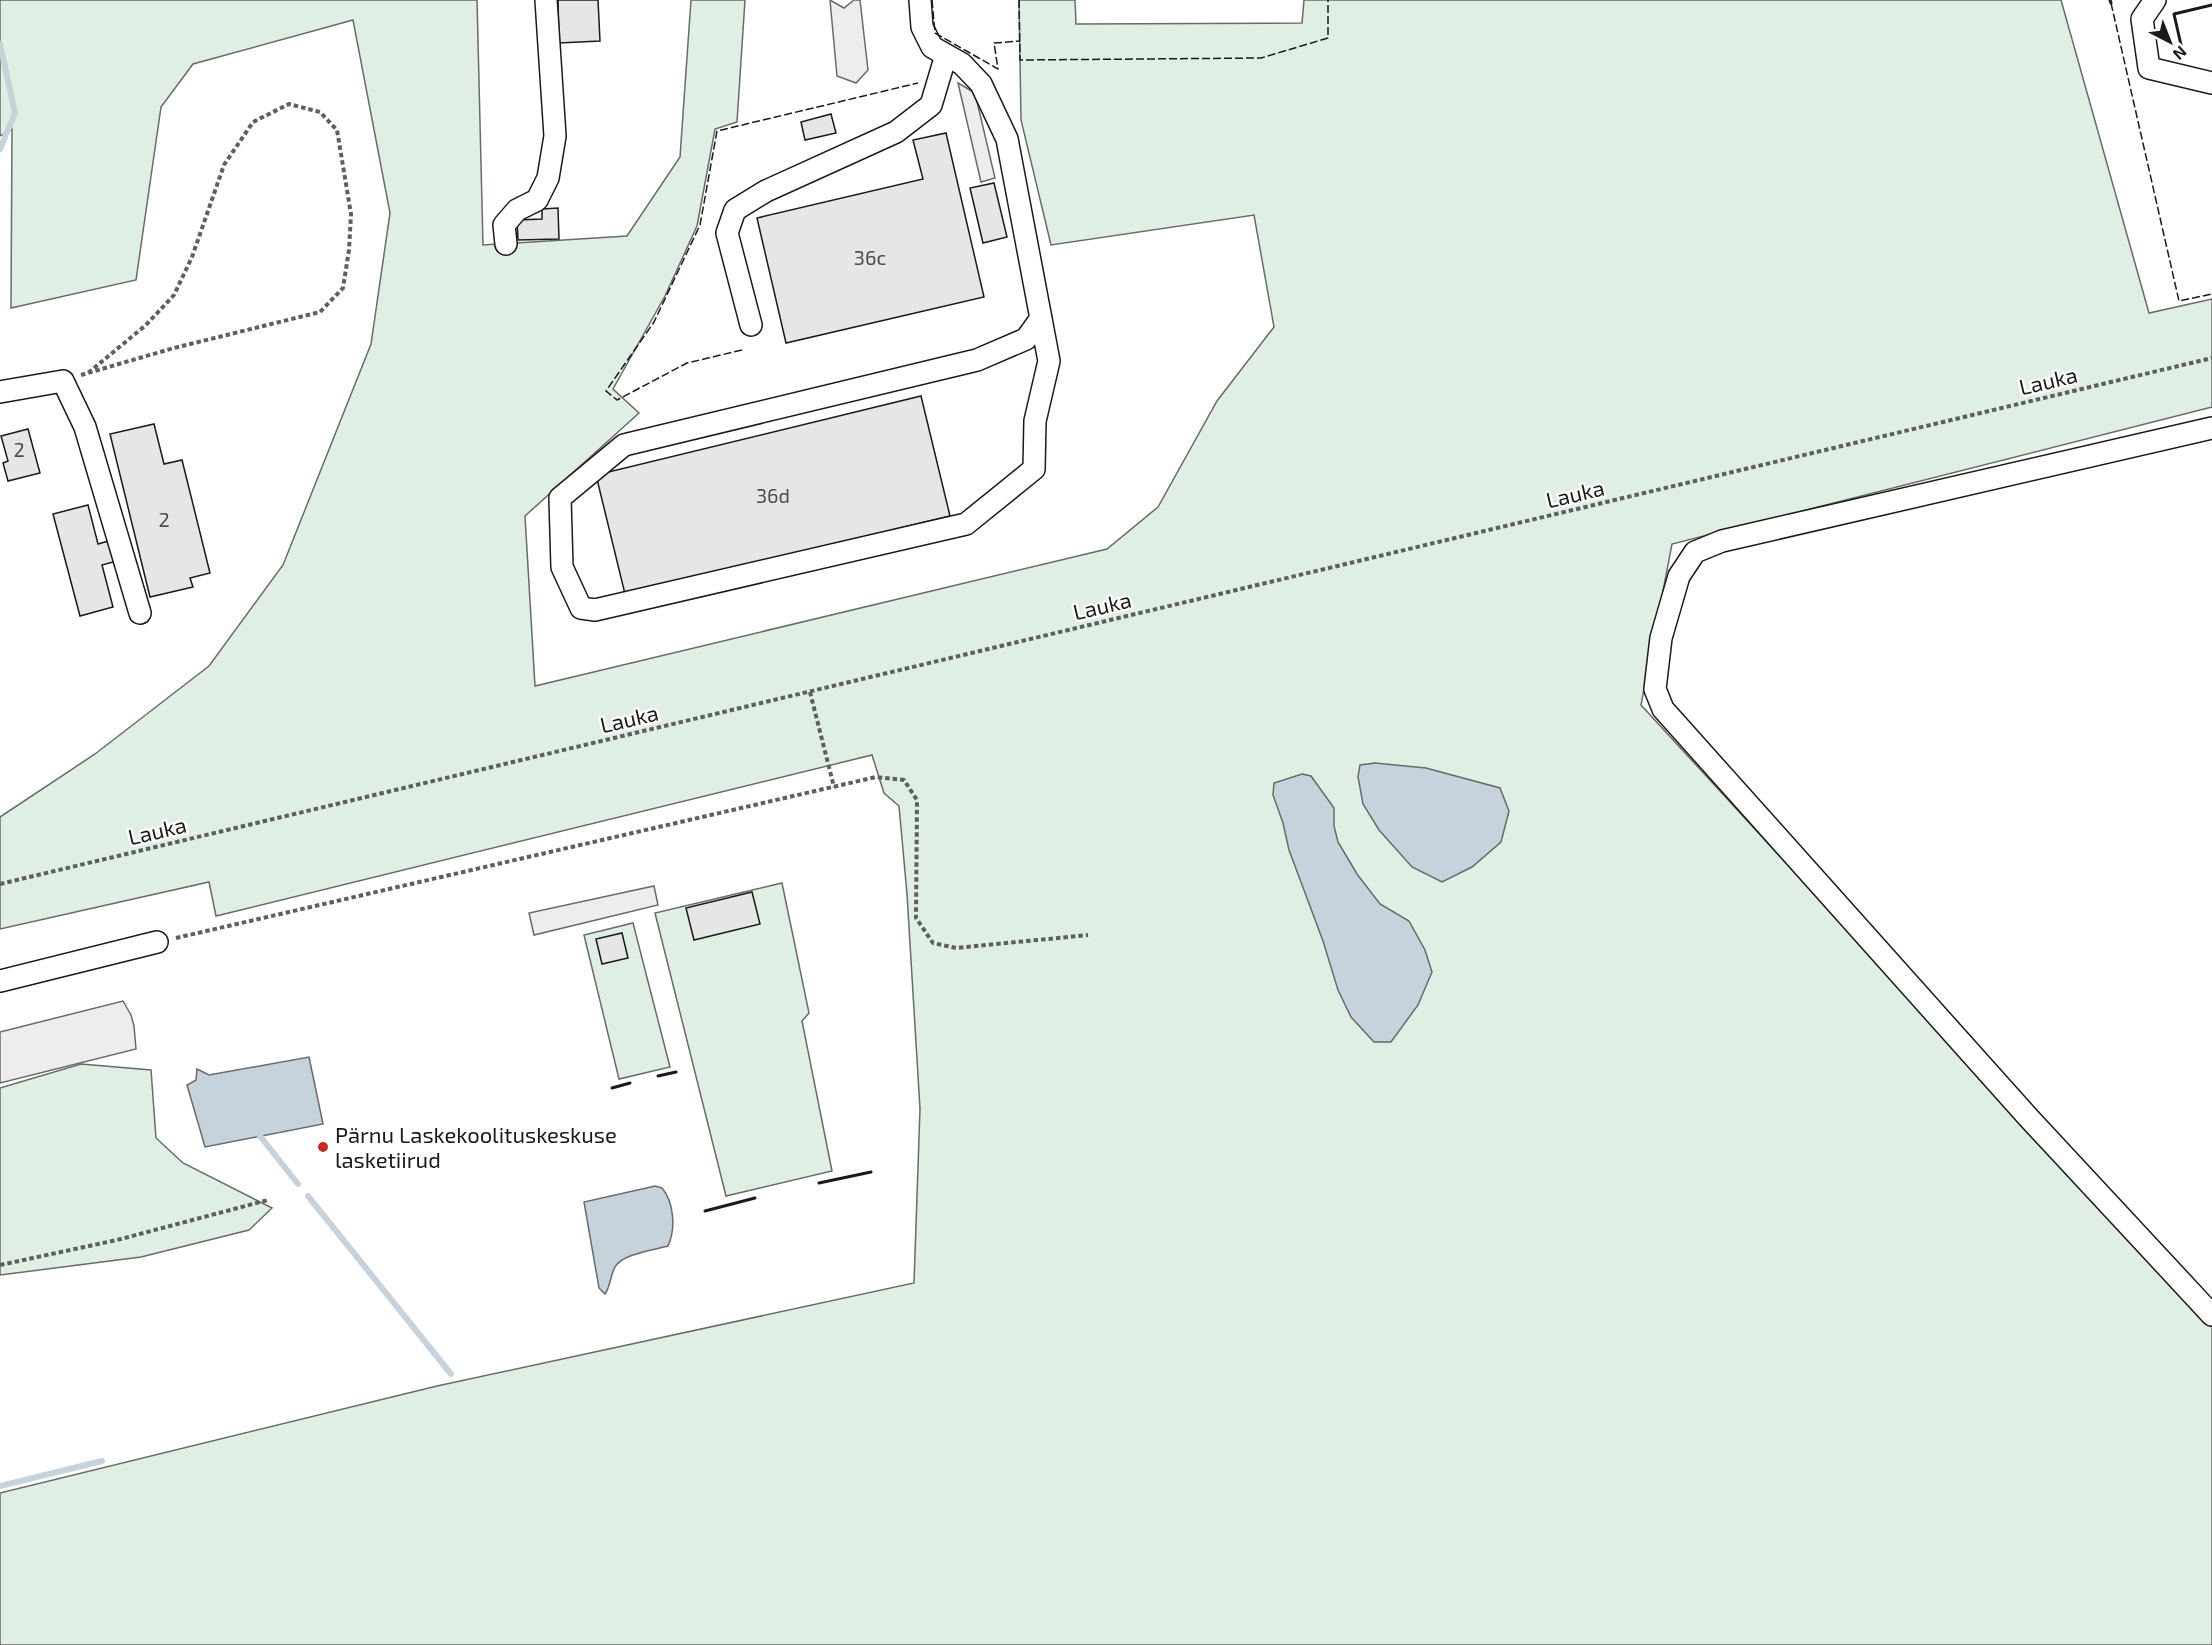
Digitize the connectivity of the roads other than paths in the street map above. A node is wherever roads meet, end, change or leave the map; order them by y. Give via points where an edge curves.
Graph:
1 (546, 0) edge
2 (920, 0) edge
3 (2155, 0) edge
4 (2141, 9) edge
5 (946, 55) junction
6 (2212, 83) edge
7 (506, 244) dead end
8 (1041, 318) junction
9 (752, 326) dead end
10 (0, 392) edge
11 (2212, 428) edge
12 (140, 613) dead end
13 (157, 942) road end
14 (0, 981) edge
15 (2212, 1315) edge

1 - 7 lane via 555,136 548,178 537,200 517,210 504,225
2 - 5 lane via 922,27 932,46
3 - 4 lane
4 - 6 lane via 2149,68
5 - 8 lane via 962,64 981,84 1007,139
5 - 9 lane via 931,105 896,132 766,191 735,210 727,233
8 - 8 lane via 1049,360 1035,421 1034,469 966,524 595,610 581,608 562,567 560,498 624,445 977,360 1026,339
10 - 12 lane via 63,381 85,427
11 - 15 lane via 1722,541 1695,552 1679,576 1661,638 1655,689 1663,709 2027,1116
13 - 14 lane

